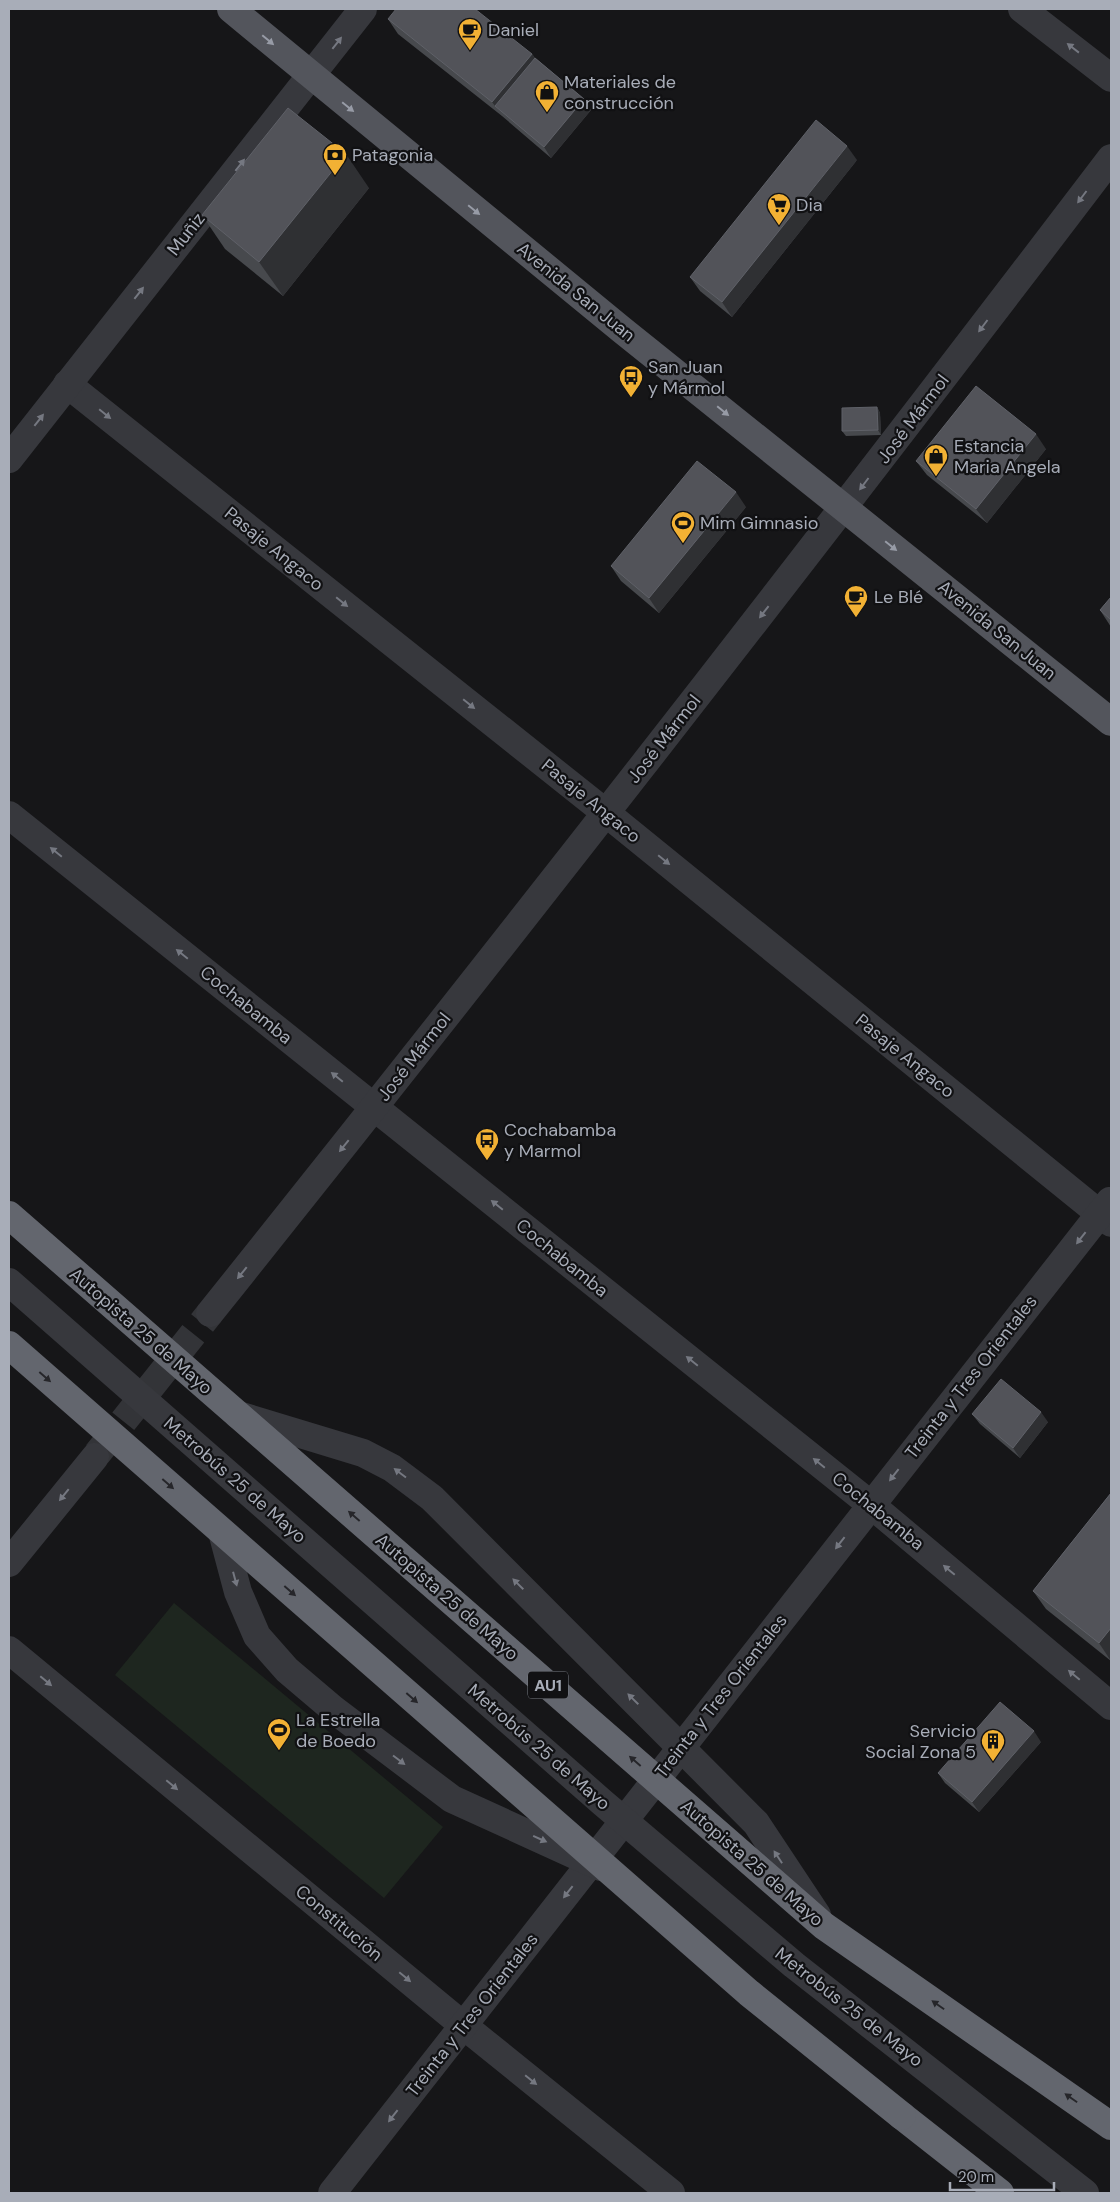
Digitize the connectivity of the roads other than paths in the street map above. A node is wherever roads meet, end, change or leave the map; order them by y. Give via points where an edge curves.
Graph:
1 (231, 9) edge
2 (363, 9) edge
3 (1022, 9) edge
4 (311, 76) junction
5 (1111, 78) edge
6 (1111, 158) edge
7 (67, 384) junction
8 (9, 459) edge
9 (845, 508) junction
10 (1111, 722) edge
11 (606, 813) junction
12 (9, 815) edge
13 (374, 1108) junction
14 (1107, 1212) edge
15 (9, 1215) edge
16 (9, 1282) edge
17 (210, 1313) tunnel mouth
18 (9, 1345) edge
19 (238, 1415) junction
20 (94, 1457) tunnel mouth
21 (870, 1504) junction
22 (222, 1532) junction
23 (9, 1563) edge
24 (9, 1650) edge
25 (1111, 1706) edge
26 (609, 1871) junction
27 (824, 1926) junction
28 (464, 2026) junction
29 (902, 2116) junction
30 (1111, 2126) edge
31 (332, 2193) edge
32 (671, 2193) edge
33 (986, 2193) edge
34 (1000, 2193) edge
35 (1085, 2193) edge

1 -> 4 main road, Avenida San Juan
4 -> 2 street, Muñiz
5 -> 3 street
7 -> 4 street, Muñiz
4 -> 9 main road, Avenida San Juan
6 -> 9 street, José Mármol
8 -> 7 street, Muñiz
7 -> 11 street, Pasaje Angaco
9 -> 10 main road, Avenida San Juan
9 -> 11 street, José Mármol
11 - 13 street, José Mármol
11 -> 14 street, Pasaje Angaco
13 -> 12 street, Cochabamba
13 -> 17 street, José Mármol
21 -> 13 street, Cochabamba
14 -> 21 street, Treinta y Tres Orientales
15 - 19 highway, Autopista 25 de Mayo / AU1, bridge
16 - 35 street, Metrobús 25 de Mayo, bridge via 725,1907
18 -> 22 highway, bridge
27 -> 19 highway, Autopista 25 de Mayo / AU1, bridge
27 -> 19 street, bridge via 756,1824 432,1498 392,1468 363,1453
20 -> 23 street
25 -> 21 street, Cochabamba
21 -> 28 street, Treinta y Tres Orientales
22 -> 26 highway, bridge
22 -> 26 street, bridge via 238,1592 257,1636 287,1670 452,1800
24 -> 28 street, Constitución
26 - 29 highway, bridge via 749,1993
30 -> 27 highway, Autopista 25 de Mayo / AU1, bridge
28 -> 31 street, Treinta y Tres Orientales
28 -> 32 street, Constitución
29 - 33 highway
29 - 34 highway

